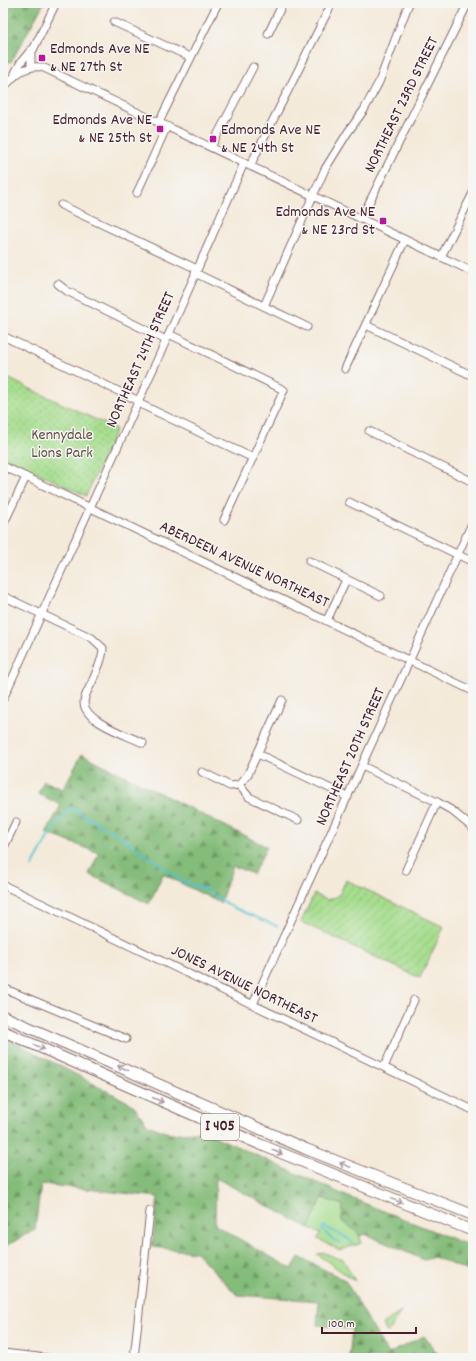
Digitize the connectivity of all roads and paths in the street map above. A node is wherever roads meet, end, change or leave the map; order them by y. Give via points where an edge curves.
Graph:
1 (56, 3) edge
2 (218, 3) edge
3 (283, 3) edge
4 (332, 3) edge
5 (409, 3) edge
6 (468, 3) edge
7 (114, 22) dead end
8 (268, 34) dead end
9 (34, 47) junction
10 (190, 57) junction
11 (31, 66) junction
12 (253, 67) dead end
13 (13, 78) junction
14 (3, 89) edge
15 (158, 122) junction
16 (167, 126) junction
17 (211, 147) junction
18 (247, 164) junction
19 (137, 193) dead end
20 (473, 193) edge
21 (313, 196) junction
22 (62, 205) dead end
23 (361, 219) junction
24 (406, 240) junction
25 (442, 257) junction
26 (196, 271) junction
27 (473, 272) edge
28 (58, 284) dead end
29 (264, 306) junction
30 (366, 325) junction
31 (307, 327) dead end
32 (5, 337) dead end
33 (168, 337) junction
34 (345, 369) dead end
35 (473, 376) edge
36 (138, 402) junction
37 (369, 431) dead end
38 (253, 458) junction
39 (3, 466) edge
40 (26, 477) junction
41 (473, 482) edge
42 (348, 502) dead end
43 (91, 507) junction
44 (224, 520) dead end
45 (473, 521) edge
46 (3, 525) edge
47 (458, 555) junction
48 (309, 561) dead end
49 (473, 562) edge
50 (346, 580) junction
51 (3, 596) edge
52 (381, 596) dead end
53 (41, 614) junction
54 (327, 620) junction
55 (410, 660) junction
56 (473, 691) edge
57 (3, 699) edge
58 (282, 700) dead end
59 (143, 743) dead end
60 (258, 754) junction
61 (362, 766) junction
62 (202, 772) dead end
63 (239, 785) junction
64 (348, 797) junction
65 (437, 802) junction
66 (298, 820) dead end
67 (16, 822) dead end
68 (473, 828) edge
69 (3, 849) edge
70 (406, 870) dead end
71 (3, 885) edge
72 (3, 988) edge
73 (414, 1000) dead end
74 (253, 1004) junction
75 (3, 1016) edge
76 (3, 1032) edge
77 (126, 1039) dead end
78 (384, 1067) junction
79 (473, 1110) edge
80 (381, 1179) junction
81 (473, 1208) edge
82 (150, 1211) dead end
83 (473, 1215) edge
84 (473, 1232) edge
85 (3, 1353) edge
86 (48, 1358) edge
87 (134, 1358) edge

1 - 9 street
2 - 10 street
3 - 8 street
4 - 18 street, NORTHEAST 24TH STREET
5 - 21 street via 379,82 364,110 336,149
6 - 23 street, NORTHEAST 23RD STREET
7 - 10 street
9 - 11 street
9 - 13 street via 21,62
10 - 15 street
11 - 13 street via 22,69
11 - 15 street via 49,70
12 - 17 street
13 - 14 street
15 - 16 street
16 - 17 street
16 - 19 street
17 - 18 street
18 - 21 street
18 - 26 street, NORTHEAST 24TH STREET
20 - 25 street
21 - 23 street
21 - 29 street
22 - 26 street
23 - 24 street
24 - 25 street
24 - 30 street
25 - 27 street
26 - 29 street
26 - 33 street, NORTHEAST 24TH STREET
28 - 33 street via 67,291
29 - 31 street
30 - 34 street
30 - 35 street
32 - 36 street
33 - 36 street, NORTHEAST 24TH STREET
33 - 38 street via 284,390
36 - 38 street
36 - 43 street, NORTHEAST 24TH STREET
37 - 41 street
38 - 44 street
39 - 40 street, ABERDEEN AVENUE NORTHEAST
40 - 43 street, ABERDEEN AVENUE NORTHEAST
40 - 46 street
42 - 47 street
43 - 53 street, NORTHEAST 24TH STREET
43 - 54 street, ABERDEEN AVENUE NORTHEAST
45 - 47 street, NORTHEAST 20TH STREET
47 - 49 street
47 - 55 street, NORTHEAST 20TH STREET
48 - 50 street
50 - 52 street
50 - 54 street
51 - 53 street
53 - 57 street, NORTHEAST 24TH STREET
53 - 59 street via 92,638 102,648 101,661 86,695 87,713 95,720
54 - 55 street, ABERDEEN AVENUE NORTHEAST
55 - 56 street, ABERDEEN AVENUE NORTHEAST
55 - 61 street, NORTHEAST 20TH STREET
58 - 60 street
60 - 63 street via 246,779
60 - 64 street
61 - 64 street, NORTHEAST 20TH STREET
61 - 65 street
62 - 63 street via 230,786
63 - 66 street via 249,796
64 - 74 street, NORTHEAST 20TH STREET
65 - 68 street
65 - 70 street
67 - 69 street
71 - 74 street, JONES AVENUE NORTHEAST
72 - 77 street
73 - 78 street
74 - 78 street, JONES AVENUE NORTHEAST
80 -> 75 highway, I 405
76 -> 84 highway, I 405 via 259,1144
78 - 79 street, JONES AVENUE NORTHEAST
80 - 81 highway
80 - 83 highway, I 405
82 - 87 street
85 - 86 street

